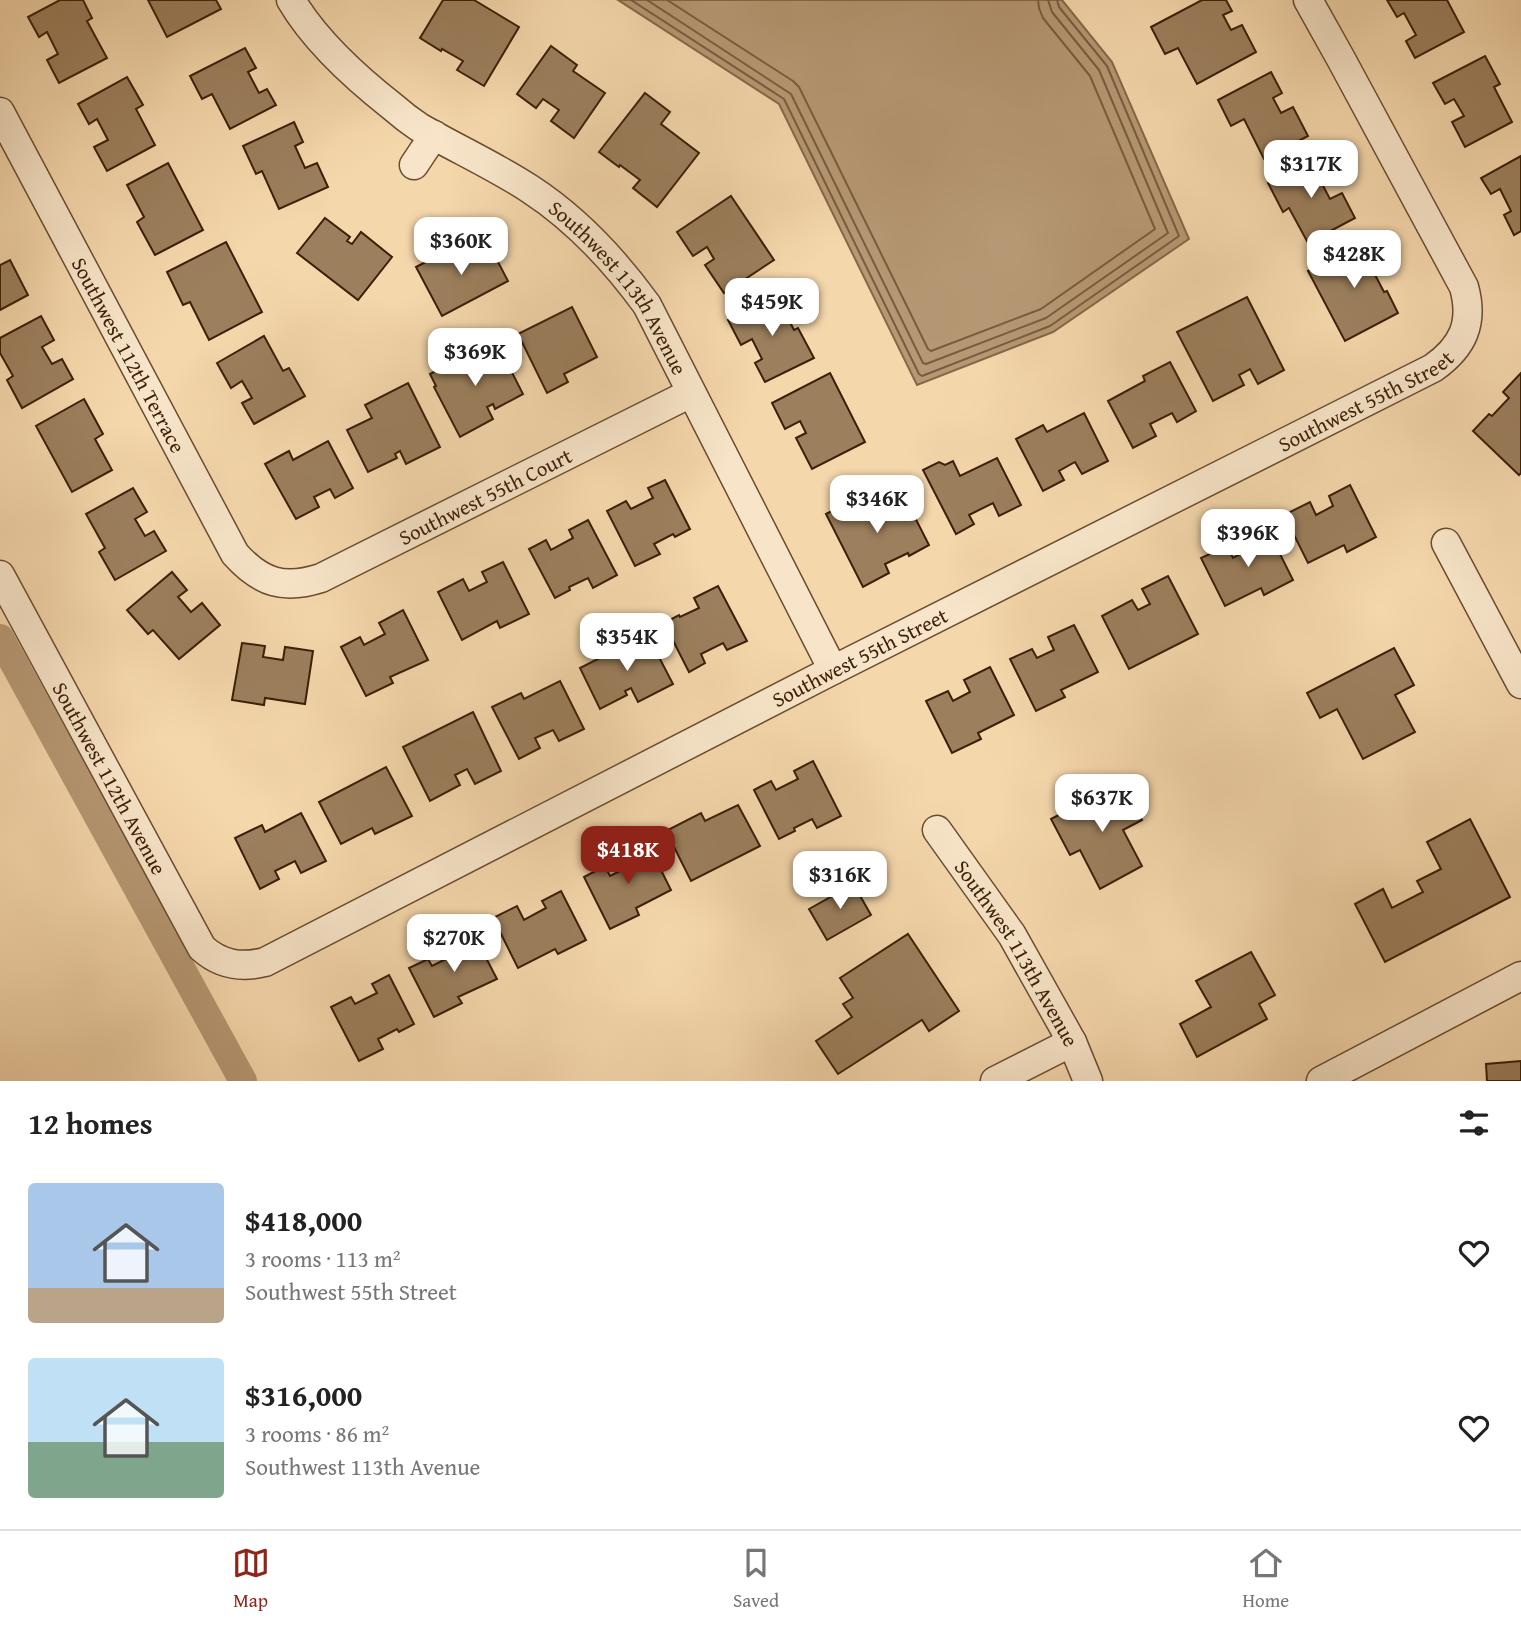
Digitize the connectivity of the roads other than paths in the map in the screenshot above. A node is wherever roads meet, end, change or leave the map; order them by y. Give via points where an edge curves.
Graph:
1 (291, 0) edge
2 (1308, 0) edge
3 (0, 112) edge
4 (434, 135) junction
5 (414, 165) dead end
6 (691, 393) junction
7 (1446, 543) dead end
8 (0, 575) edge
9 (274, 582) joint
10 (833, 670) junction
11 (1521, 684) edge
12 (937, 830) dead end
13 (236, 965) joint
14 (1521, 976) edge
15 (1072, 1042) junction
16 (995, 1081) edge
17 (1088, 1081) edge
18 (1321, 1081) edge

1 - 4 street, Southwest 113th Avenue via 340,61 415,125
2 - 10 street, Southwest 55th Street via 1464,287 1468,317 1454,351 1433,368
3 - 9 street, Southwest 112th Terrace via 235,554 258,575
4 - 5 street
4 - 6 street, Southwest 113th Avenue via 530,189 597,245 647,305
6 - 9 street, Southwest 55th Court via 321,578 292,585
6 - 10 street, Southwest 113th Avenue
7 - 11 street
8 - 13 street, Southwest 112th Avenue via 202,948
10 - 13 street, Southwest 55th Street via 265,962
12 - 15 street, Southwest 113th Avenue via 1012,935
14 - 18 street
15 - 16 street
15 - 17 street, Southwest 113th Avenue

